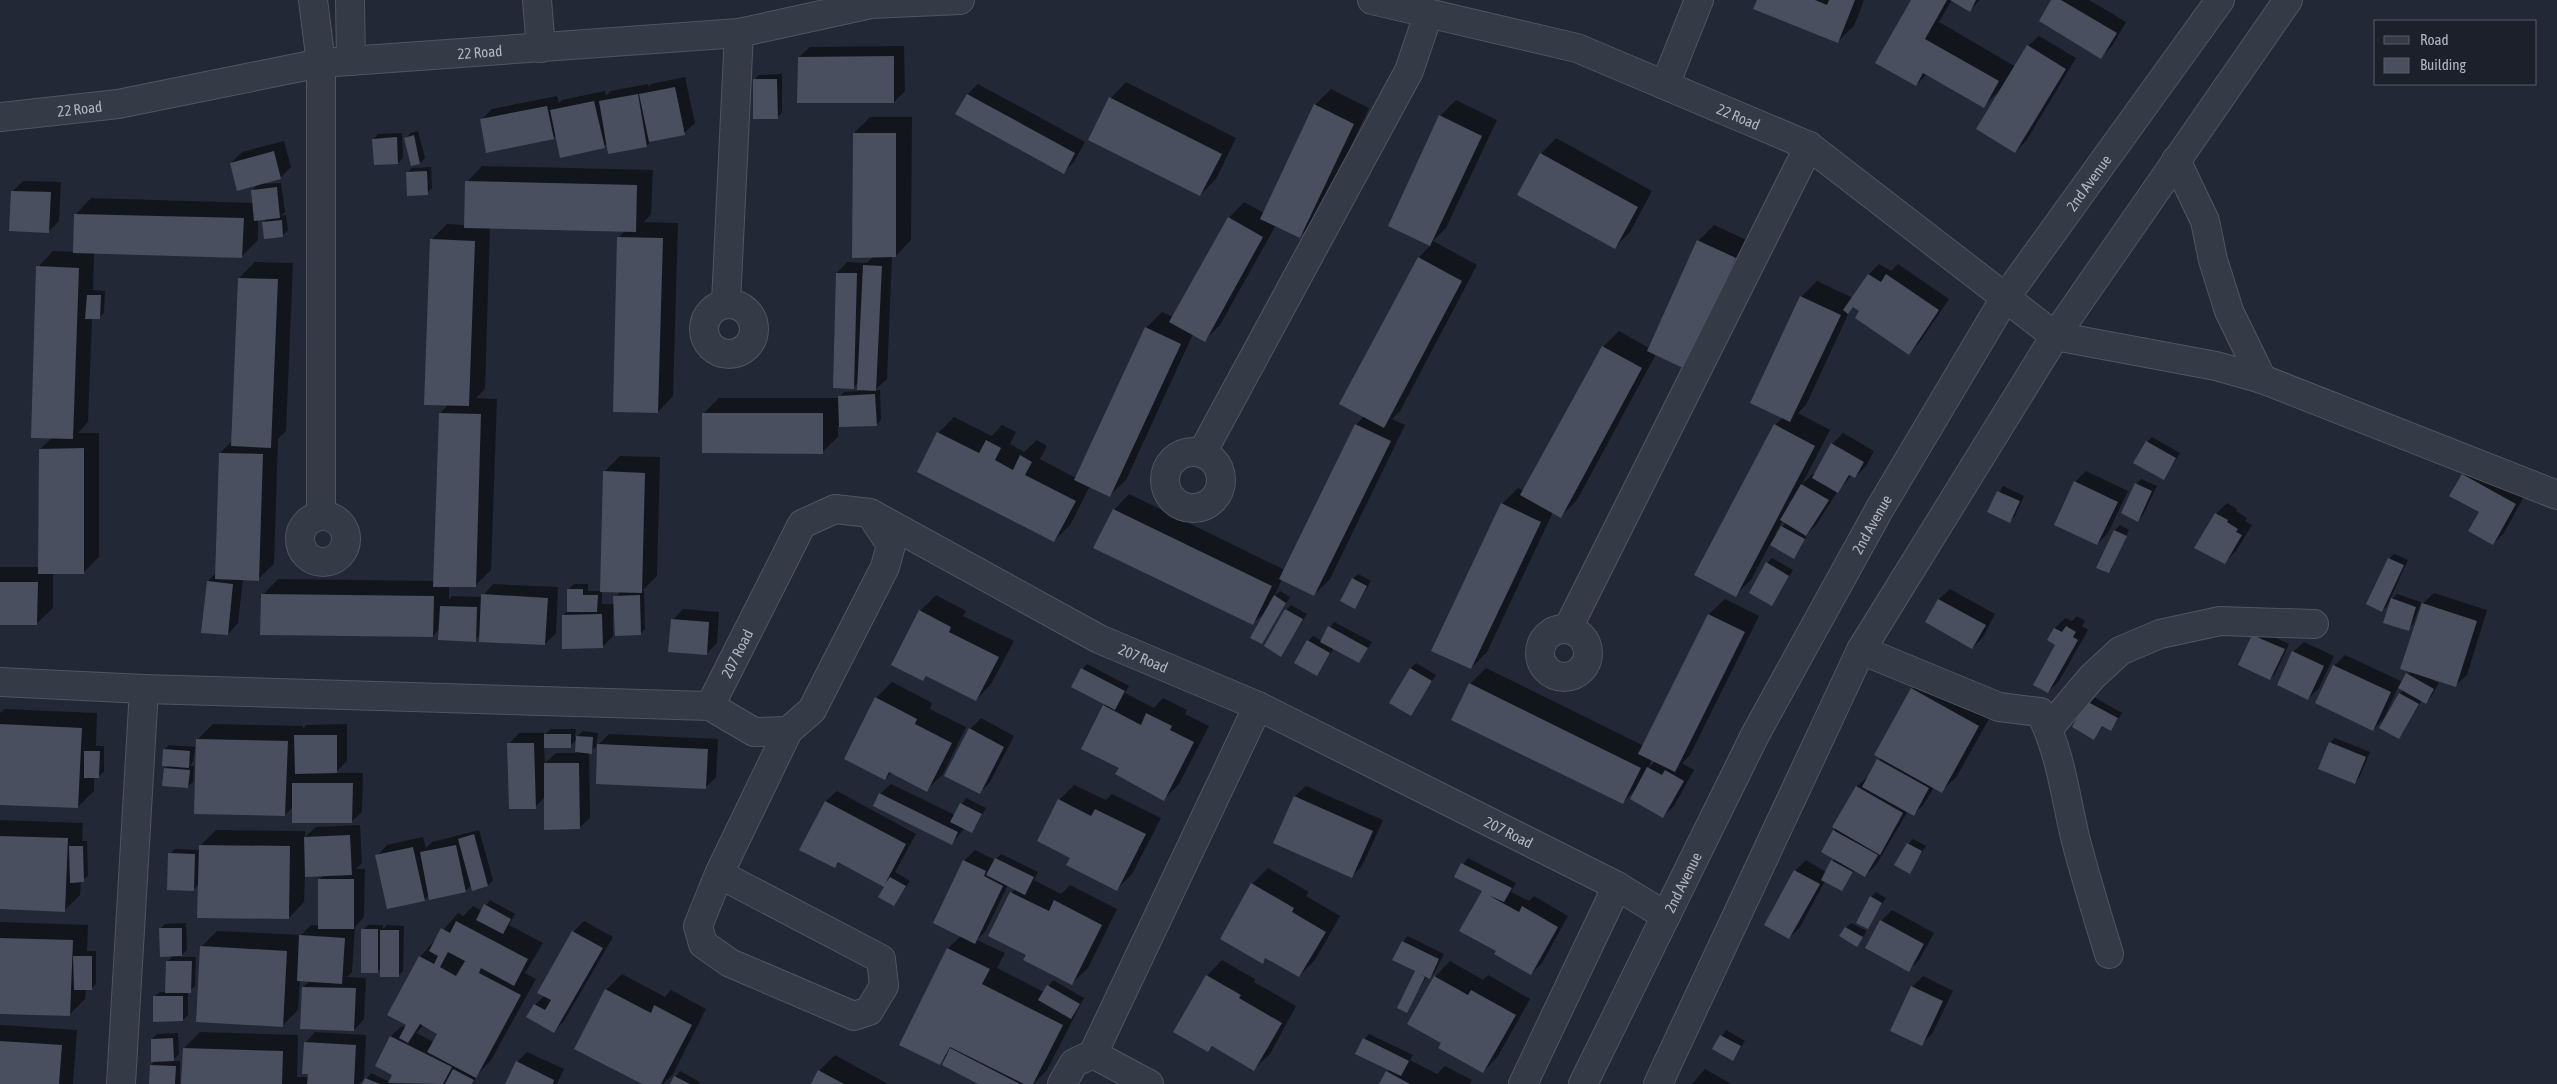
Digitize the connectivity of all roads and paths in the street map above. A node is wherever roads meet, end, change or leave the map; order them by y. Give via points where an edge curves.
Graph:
1 (313, 0) edge
2 (350, 0) edge
3 (537, 0) edge
4 (960, 0) edge
5 (1372, 0) edge
6 (1699, 0) edge
7 (2220, 0) edge
8 (2288, 0) edge
9 (872, 2) edge
10 (1428, 15) junction
11 (739, 33) junction
12 (541, 48) junction
13 (351, 61) junction
14 (322, 63) junction
15 (1664, 86) junction
16 (0, 117) edge
17 (1809, 146) junction
18 (2176, 160) junction
19 (2005, 298) junction
20 (726, 303) dead end
21 (2054, 336) junction
22 (2262, 378) junction
23 (1202, 453) dead end
24 (2557, 495) edge
25 (870, 513) junction
26 (321, 516) dead end
27 (2314, 624) dead end
28 (1568, 628) dead end
29 (1861, 650) junction
30 (0, 682) edge
31 (144, 689) junction
32 (710, 706) junction
33 (1258, 706) junction
34 (2048, 728) junction
35 (788, 731) junction
36 (719, 874) junction
37 (1617, 886) junction
38 (1666, 916) junction
39 (2109, 954) dead end
40 (1093, 1054) junction
41 (121, 1084) edge
42 (1062, 1084) edge
43 (1149, 1084) edge
44 (1523, 1084) edge
45 (1583, 1084) edge
46 (1658, 1084) edge

1 - 14 street
2 - 13 street
3 - 12 street
4 - 9 street, 22 Road
5 - 10 street, 22 Road
6 - 15 street
7 - 19 street, 2nd Avenue
8 - 18 street
9 - 11 street, 22 Road
10 - 15 street, 22 Road via 1577,48
10 - 23 street via 1409,71
11 - 12 street, 22 Road
11 - 20 street
12 - 13 street, 22 Road
13 - 14 street, 22 Road
14 - 16 street, 22 Road via 118,104
14 - 26 street
15 - 17 street, 22 Road
17 - 19 street, 22 Road
17 - 28 street
18 - 21 street
18 - 22 street via 2205,221 2212,260 2229,311
19 - 21 street, 22 Road
19 - 38 street, 2nd Avenue via 1879,510 1755,736
21 - 22 street via 2216,366
21 - 29 street
22 - 24 street
25 - 32 street, 207 Road via 835,509 802,524
25 - 33 street, 207 Road via 1099,639
25 - 35 street via 890,545 885,567 812,710
27 - 34 street via 2220,621 2160,634 2120,651 2092,677
29 - 34 street via 1999,707 2040,712
29 - 46 street
30 - 31 street
31 - 32 street
31 - 41 street
32 - 35 street via 754,732
33 - 37 street, 207 Road
33 - 40 street
34 - 39 street via 2061,770 2074,836
35 - 36 street
36 - 36 street via 698,926 703,944 730,963 854,1016 869,1010 884,986 881,959
37 - 38 street, 207 Road
37 - 44 street
38 - 45 street, 2nd Avenue
40 - 42 street via 1074,1063
40 - 43 street

